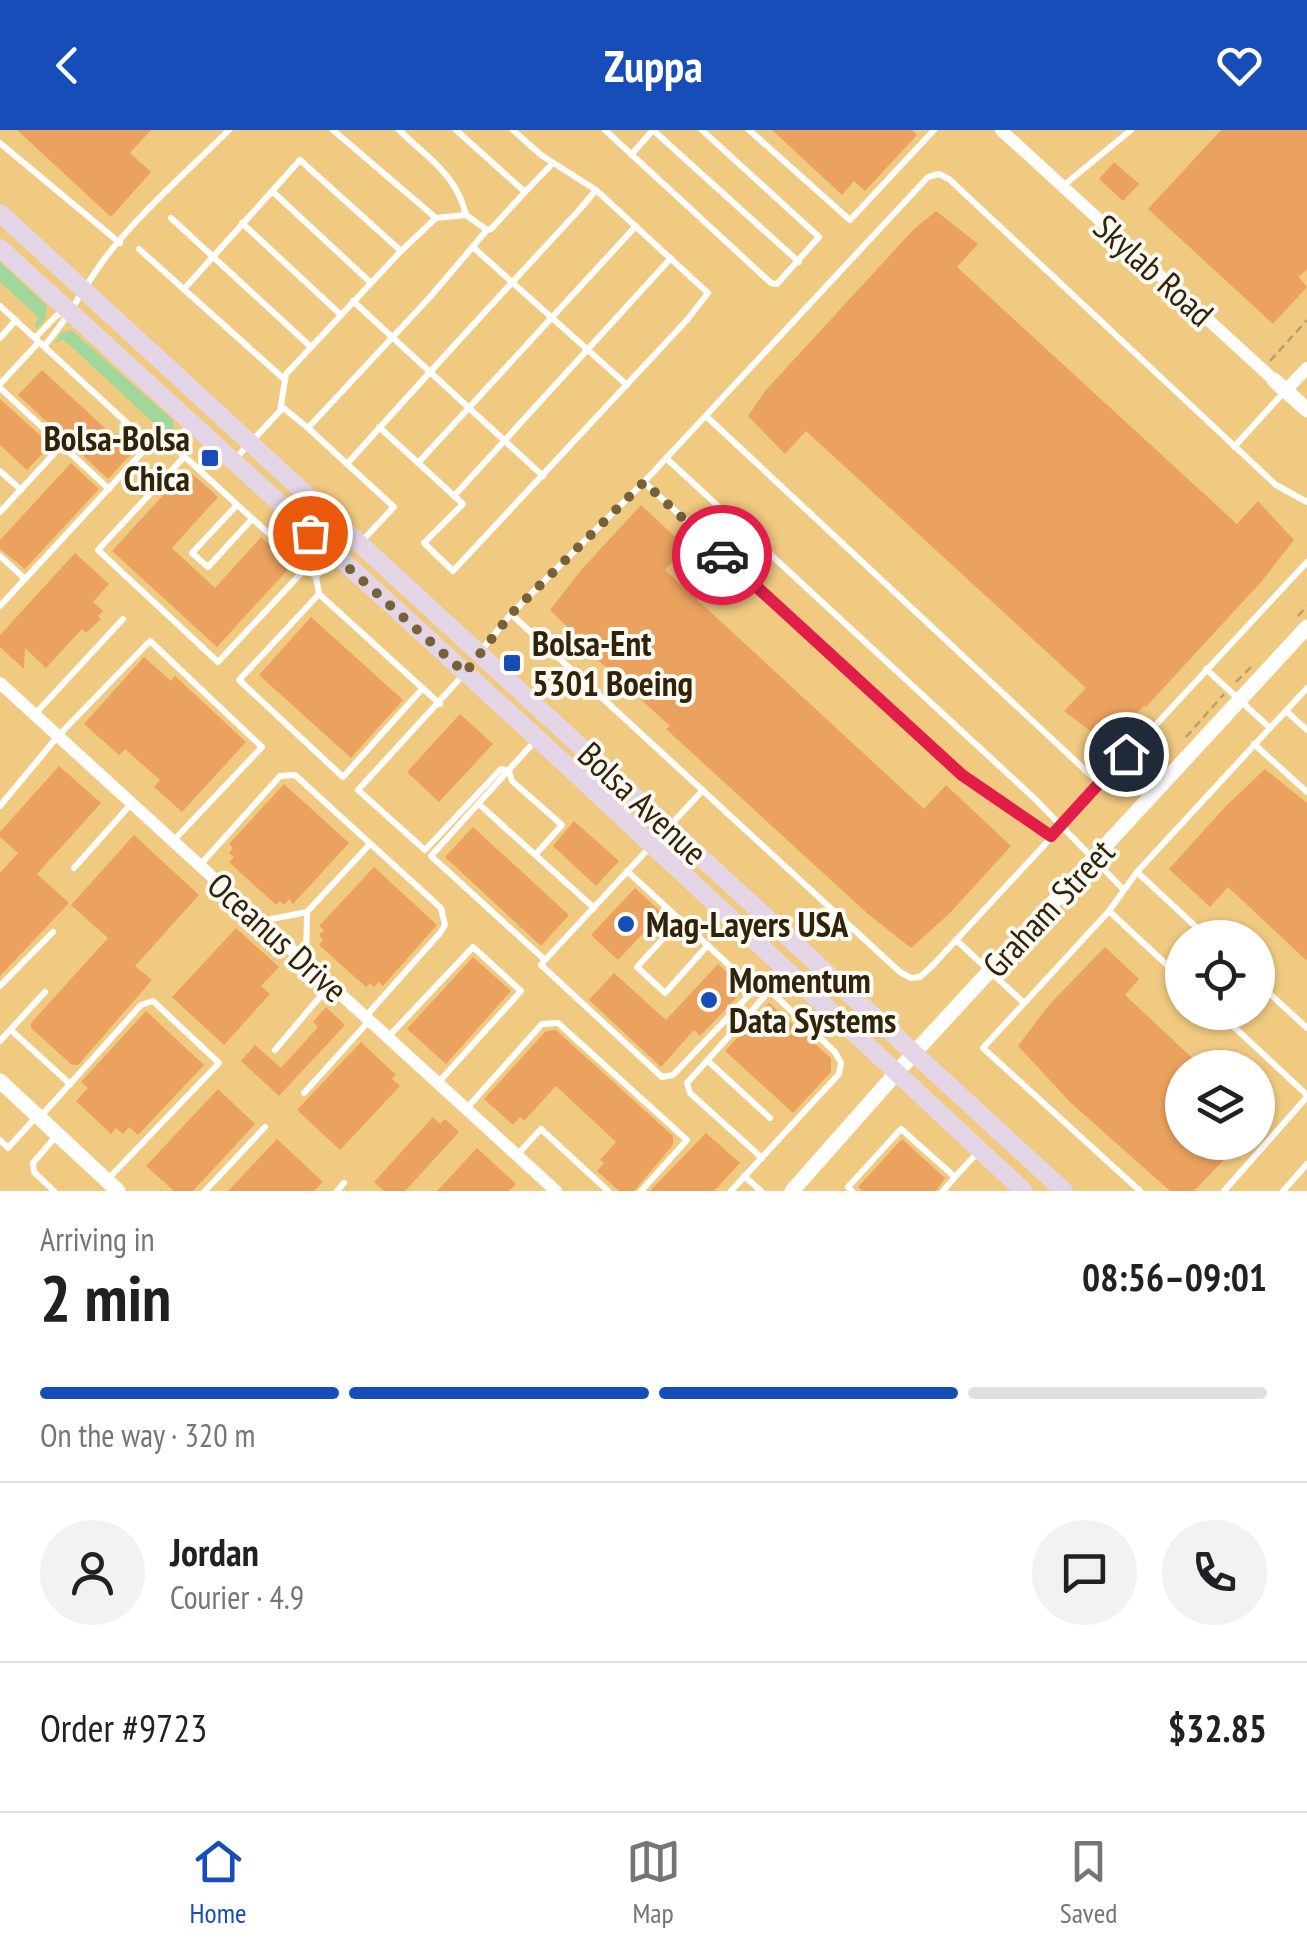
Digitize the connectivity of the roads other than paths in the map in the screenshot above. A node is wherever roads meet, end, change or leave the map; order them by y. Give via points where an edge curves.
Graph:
1 (229, 130) edge
2 (334, 130) edge
3 (398, 130) edge
4 (456, 130) edge
5 (513, 130) edge
6 (605, 130) edge
7 (653, 130) edge
8 (702, 130) edge
9 (749, 130) edge
10 (934, 130) edge
11 (1001, 130) edge
12 (1131, 130) edge
13 (0, 143) edge
14 (631, 155) junction
15 (552, 163) junction
16 (1062, 186) junction
17 (596, 190) junction
18 (272, 191) junction
19 (525, 192) junction
20 (0, 213) edge
21 (466, 215) junction
22 (171, 218) dead end
23 (436, 218) junction
24 (242, 223) junction
25 (636, 226) junction
26 (487, 230) junction
27 (120, 243) junction
28 (0, 248) edge
29 (474, 248) junction
30 (139, 249) dead end
31 (401, 251) junction
32 (212, 256) junction
33 (672, 258) junction
34 (799, 262) junction
35 (370, 282) junction
36 (512, 283) junction
37 (184, 289) junction
38 (85, 290) junction
39 (353, 300) junction
40 (0, 306) edge
41 (68, 310) junction
42 (340, 314) junction
43 (550, 318) junction
44 (16, 320) junction
45 (0, 338) edge
46 (392, 338) junction
47 (39, 342) junction
48 (311, 346) junction
49 (588, 350) junction
50 (1307, 368) edge
51 (430, 372) junction
52 (285, 380) junction
53 (1274, 380) junction
54 (626, 384) junction
55 (0, 386) edge
56 (281, 406) junction
57 (467, 407) junction
58 (1307, 410) edge
59 (706, 416) junction
60 (190, 425) junction
61 (379, 427) junction
62 (308, 428) junction
63 (251, 442) junction
64 (506, 442) junction
65 (150, 444) junction
66 (62, 445) junction
67 (172, 445) junction
68 (1234, 448) junction
69 (185, 456) junction
70 (666, 458) junction
71 (232, 463) junction
72 (418, 463) junction
73 (347, 464) junction
74 (0, 471) edge
75 (543, 476) junction
76 (644, 482) junction
77 (109, 489) junction
78 (21, 490) junction
79 (454, 496) junction
80 (1307, 502) edge
81 (238, 505) junction
82 (0, 512) edge
83 (252, 518) junction
84 (360, 543) junction
85 (0, 556) edge
86 (336, 556) junction
87 (1307, 562) edge
88 (306, 568) junction
89 (316, 577) junction
90 (25, 579) junction
91 (318, 594) junction
92 (0, 606) edge
93 (511, 614) junction
94 (123, 619) dead end
95 (1307, 627) edge
96 (479, 653) junction
97 (1206, 669) junction
98 (465, 673) junction
99 (0, 682) edge
100 (423, 688) junction
101 (1307, 688) edge
102 (1240, 700) junction
103 (440, 704) junction
104 (1286, 711) junction
105 (35, 714) junction
106 (1270, 728) junction
107 (1307, 730) edge
108 (58, 736) junction
109 (537, 738) junction
110 (1254, 744) junction
111 (508, 771) junction
112 (1099, 783) junction
113 (703, 790) junction
114 (1307, 792) edge
115 (132, 803) junction
116 (480, 804) junction
117 (0, 806) edge
118 (668, 826) junction
119 (1060, 826) junction
120 (1051, 836) junction
121 (173, 841) junction
122 (370, 844) junction
123 (651, 844) junction
124 (536, 854) junction
125 (1092, 860) junction
126 (200, 865) junction
127 (74, 868) dead end
128 (627, 871) junction
129 (1137, 872) junction
130 (1123, 889) junction
131 (594, 908) junction
132 (1109, 911) junction
133 (307, 912) junction
134 (261, 920) junction
135 (680, 920) junction
136 (1189, 920) edge
137 (53, 932) dead end
138 (956, 940) junction
139 (708, 945) junction
140 (545, 960) junction
141 (306, 962) junction
142 (1165, 963) edge
143 (782, 968) junction
144 (989, 972) junction
145 (330, 984) junction
146 (0, 986) edge
147 (766, 988) junction
148 (755, 989) junction
149 (44, 992) dead end
150 (1275, 999) edge
151 (1024, 1004) junction
152 (368, 1018) junction
153 (1307, 1028) edge
154 (11, 1030) junction
155 (1237, 1030) edge
156 (388, 1037) junction
157 (0, 1041) edge
158 (275, 1050) dead end
159 (914, 1053) junction
160 (708, 1061) junction
161 (898, 1075) junction
162 (0, 1081) edge
163 (438, 1083) junction
164 (70, 1084) junction
165 (304, 1093) dead end
166 (1307, 1096) edge
167 (466, 1109) junction
168 (38, 1117) junction
169 (770, 1118) dead end
170 (265, 1127) dead end
171 (58, 1135) junction
172 (0, 1140) edge
173 (980, 1150) junction
174 (517, 1155) junction
175 (762, 1158) junction
176 (1307, 1164) edge
177 (744, 1176) junction
178 (955, 1178) junction
179 (344, 1184) dead end
180 (112, 1187) edge
181 (797, 1189) edge
182 (54, 1191) edge
183 (205, 1191) edge
184 (337, 1191) edge
185 (556, 1191) edge
186 (608, 1191) edge
187 (641, 1191) edge
188 (731, 1191) edge
189 (761, 1191) edge
190 (852, 1191) edge
191 (943, 1191) edge
192 (1024, 1191) edge
193 (1064, 1191) edge
194 (1140, 1191) edge
195 (1224, 1191) edge
196 (1282, 1191) edge

1 - 27 lane
2 - 23 lane
3 - 21 lane via 447,174
4 - 19 lane
5 - 15 lane
6 - 14 lane
7 - 14 lane
7 - 34 lane
8 - 34 lane via 816,231 818,242
9 - 10 lane via 850,220
11 - 16 street, Skylab Road
12 - 16 lane
13 - 27 lane
14 - 34 lane via 772,283
15 - 17 lane
15 - 19 lane
16 - 53 street, Skylab Road
17 - 25 lane
17 - 36 lane
18 - 24 lane
18 - 31 lane via 300,160
18 - 35 lane
19 - 26 lane
20 - 38 main road, Bolsa Avenue
21 - 23 lane
21 - 26 lane
22 - 32 lane
23 - 31 lane
24 - 32 lane
24 - 42 lane
25 - 33 lane
25 - 43 lane
26 - 29 lane
27 - 38 lane
28 - 41 main road, Bolsa Avenue
29 - 36 lane
29 - 46 lane
30 - 37 lane
31 - 35 lane
32 - 37 lane
32 - 48 lane
33 - 49 lane
33 - 54 lane via 709,295
35 - 39 lane
36 - 43 lane
36 - 51 lane
37 - 52 lane
38 - 41 lane
38 - 63 main road, Bolsa Avenue
39 - 42 lane
39 - 46 lane
40 - 44 lane
41 - 47 lane via 64,323
41 - 60 main road, Bolsa Avenue
42 - 48 lane
43 - 49 lane
43 - 57 lane
44 - 45 lane
44 - 47 lane
46 - 51 lane
46 - 62 lane
47 - 55 lane
47 - 65 lane
48 - 52 lane
49 - 54 lane
49 - 64 lane
50 - 53 street
51 - 57 lane
51 - 61 lane
52 - 56 lane
53 - 58 street, Skylab Road
53 - 68 lane
54 - 75 lane
55 - 66 lane
56 - 62 lane
56 - 63 lane
57 - 64 lane
57 - 72 lane
59 - 68 lane via 928,177 939,174
59 - 70 lane
59 - 112 lane
60 - 67 lane
60 - 71 main road, Bolsa Avenue
61 - 72 lane
61 - 73 lane
62 - 73 lane
63 - 71 lane
63 - 84 main road, Bolsa Avenue
64 - 75 lane
64 - 79 lane
65 - 67 lane
65 - 77 lane
66 - 77 lane
66 - 78 lane
67 - 69 lane
68 - 80 lane via 1276,486
69 - 81 lane
69 - 88 lane via 98,550 218,662
70 - 76 lane
70 - 119 lane
71 - 86 main road, Bolsa Avenue
72 - 79 lane
73 - 84 lane via 394,507
74 - 78 lane
75 - 79 lane via 451,571 424,543 463,506
76 - 93 lane
76 - 120 lane via 962,775
77 - 90 lane
78 - 82 lane
81 - 83 lane
81 - 83 lane via 192,554 208,567
83 - 88 lane
84 - 96 main road, Bolsa Avenue
85 - 90 lane
86 - 89 lane
86 - 98 main road, Bolsa Avenue
87 - 97 lane
88 - 89 lane
89 - 91 lane
90 - 92 lane
91 - 100 lane
91 - 100 lane via 239,680 343,776
93 - 96 lane
93 - 113 lane
94 - 105 lane
95 - 102 street, Graham Street
96 - 98 main road
96 - 118 main road, Bolsa Avenue
97 - 102 lane
97 - 112 lane
98 - 103 lane
98 - 109 main road, Bolsa Avenue
99 - 105 street, Oceanus Drive
100 - 103 lane
101 - 104 lane
102 - 106 lane
102 - 125 street, Graham Street
103 - 111 lane via 358,790 425,850 501,769
104 - 106 lane
104 - 107 lane
105 - 108 street, Oceanus Drive
106 - 110 lane
108 - 115 street, Oceanus Drive
108 - 117 lane
108 - 121 lane via 150,641 262,747
109 - 111 lane
109 - 123 main road, Bolsa Avenue
110 - 114 lane
110 - 129 lane
111 - 116 lane
111 - 124 lane via 562,825
112 - 119 lane
113 - 118 lane
113 - 138 lane via 900,972 920,977
115 - 121 street, Oceanus Drive
115 - 127 lane
116 - 124 lane
116 - 140 lane via 432,856
118 - 123 lane
118 - 159 main road, Bolsa Avenue
119 - 120 lane
119 - 125 lane
120 - 138 lane
121 - 126 street, Oceanus Drive
122 - 126 lane via 289,774 280,776
122 - 133 lane
122 - 152 lane via 441,908 445,925
123 - 128 lane
123 - 143 main road, Bolsa Avenue
124 - 131 lane
125 - 130 lane
125 - 144 street, Graham Street
126 - 134 street, Oceanus Drive
128 - 131 lane
128 - 135 lane
129 - 130 lane
129 - 136 lane
130 - 132 lane
131 - 140 lane
132 - 142 lane
132 - 151 lane
133 - 134 lane
133 - 141 lane
134 - 141 street, Oceanus Drive
135 - 139 lane
135 - 139 lane via 637,967 664,992
137 - 146 lane
138 - 144 lane
139 - 148 lane
140 - 148 lane via 541,965 668,1078
141 - 145 street, Oceanus Drive
143 - 147 lane
143 - 161 main road, Bolsa Avenue
144 - 151 lane
144 - 159 street, Graham Street
145 - 152 street, Oceanus Drive
145 - 158 lane
147 - 148 lane
147 - 160 lane
147 - 175 lane via 841,1063 839,1074
149 - 154 lane
150 - 153 lane
151 - 194 lane via 983,1048
152 - 156 street, Oceanus Drive
152 - 165 lane
154 - 157 lane
154 - 164 lane
155 - 166 lane
156 - 163 street, Oceanus Drive
156 - 163 lane via 473,948 521,991
159 - 161 street, Graham Street
159 - 193 main road, Bolsa Avenue
160 - 169 lane
160 - 175 lane via 687,1084 690,1093
161 - 173 main road, Bolsa Avenue
161 - 181 street, Graham Street
162 - 168 street
163 - 167 street, Oceanus Drive
164 - 168 lane
164 - 180 lane via 141,1005 154,1001 219,1063
166 - 195 lane
167 - 174 street, Oceanus Drive
167 - 187 lane via 542,1024 558,1023 687,1140
168 - 171 street
168 - 172 lane via 8,1148
170 - 183 lane
171 - 180 street
171 - 182 lane via 33,1162 34,1172
173 - 178 lane
173 - 192 main road, Bolsa Avenue
174 - 185 street, Oceanus Drive
174 - 186 lane via 541,1129
175 - 177 lane
176 - 196 lane
177 - 188 lane
177 - 189 lane
178 - 190 lane via 901,1129 848,1187
178 - 191 lane
179 - 184 lane

